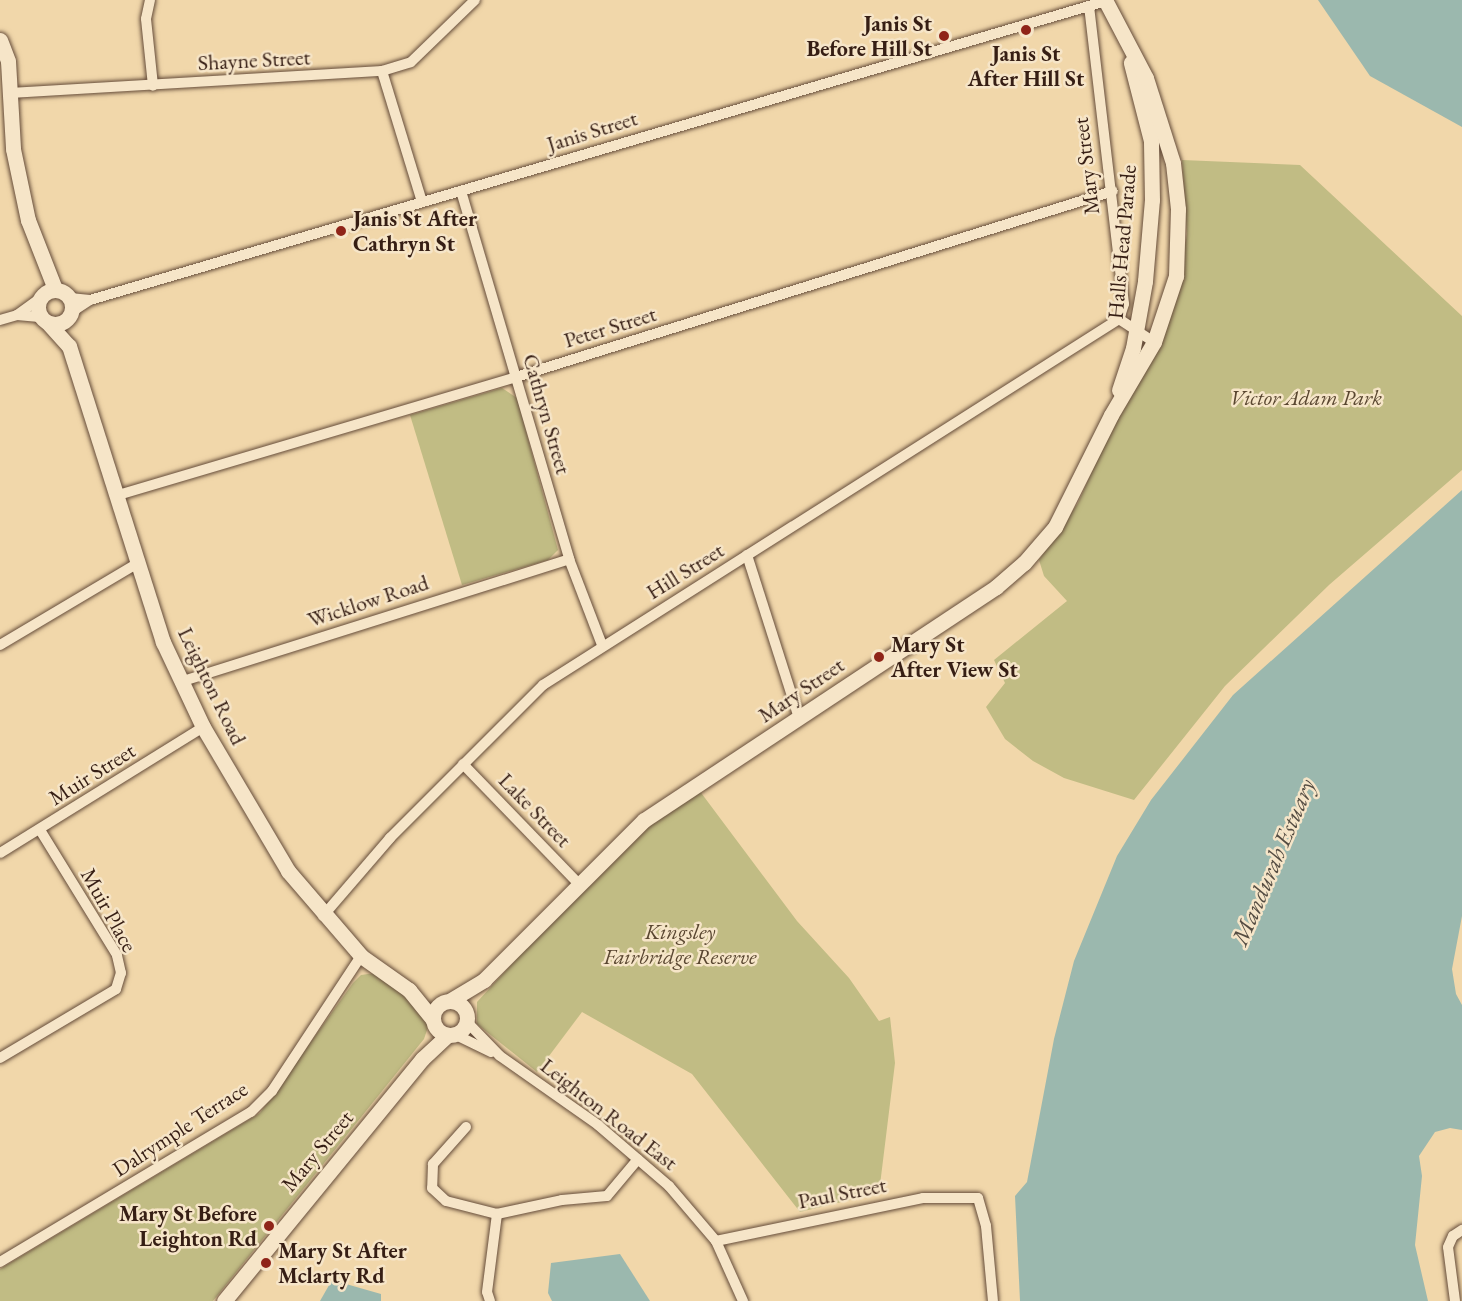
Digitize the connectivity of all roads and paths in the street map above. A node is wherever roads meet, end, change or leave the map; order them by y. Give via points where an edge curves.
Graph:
1 (150, 0) edge
2 (475, 0) edge
3 (1105, 1) edge
4 (1089, 6) junction
5 (0, 40) edge
6 (1127, 47) junction
7 (0, 57) edge
8 (382, 71) junction
9 (7, 74) junction
10 (153, 86) junction
11 (10, 93) junction
12 (461, 191) junction
13 (1113, 191) junction
14 (422, 202) junction
15 (47, 290) junction
16 (71, 308) junction
17 (17, 315) junction
18 (1119, 319) junction
19 (0, 320) edge
20 (45, 320) junction
21 (1136, 332) junction
22 (1154, 342) junction
23 (69, 346) junction
24 (516, 377) junction
25 (1111, 416) junction
26 (118, 495) junction
27 (747, 555) junction
28 (569, 559) junction
29 (138, 563) junction
30 (0, 645) edge
31 (602, 645) junction
32 (180, 682) junction
33 (799, 718) junction
34 (203, 727) junction
35 (463, 764) junction
36 (40, 830) junction
37 (0, 853) edge
38 (578, 883) junction
39 (323, 916) junction
40 (361, 956) junction
41 (484, 980) junction
42 (409, 990) junction
43 (447, 1001) junction
44 (467, 1019) junction
45 (434, 1023) junction
46 (452, 1035) junction
47 (500, 1056) junction
48 (0, 1058) edge
49 (422, 1059) junction
50 (466, 1126) dead end
51 (638, 1159) junction
52 (497, 1214) junction
53 (1462, 1230) edge
54 (716, 1241) junction
55 (0, 1262) edge
56 (224, 1301) edge
57 (490, 1301) edge
58 (743, 1301) edge
59 (993, 1301) edge
60 (1455, 1301) edge

1 - 10 street via 146,19
2 - 8 street, Shayne Street via 411,62
3 - 4 street, Janis Street
3 - 6 street, Halls Head Parade
4 - 12 street, Janis Street
4 - 13 street, Mary Street
5 - 9 street via 8,61
6 - 21 street, Halls Head Parade via 1148,122 1152,172 1145,281
6 - 22 street, Halls Head Parade via 1146,78 1161,119 1178,201 1176,276
7 - 9 street
8 - 10 street, Shayne Street
8 - 14 street
9 - 11 street
10 - 11 street, Shayne Street
11 - 15 street via 13,149
12 - 14 street, Janis Street
12 - 24 street, Cathryn Street
13 - 18 street, Mary Street via 1124,304
13 - 24 street, Peter Street
14 - 16 street, Janis Street
15 - 16 street
15 - 17 street
15 - 20 street
16 - 20 street via 60,323
16 - 23 street, Leighton Road
17 - 19 street
17 - 20 street
18 - 21 street
18 - 27 street, Hill Street
20 - 23 street, Leighton Road
21 - 22 street, Halls Head Parade
21 - 25 street, Mary Street
22 - 25 street, Mary Street
23 - 26 street, Leighton Road
24 - 26 street, Peter Street
24 - 28 street, Cathryn Street
25 - 33 street, Mary Street via 1067,508 1024,563 996,587
26 - 29 street, Leighton Road
27 - 31 street, Hill Street
27 - 33 street
28 - 31 street, Cathryn Street
28 - 32 street, Wicklow Road
29 - 30 street
29 - 32 street, Leighton Road
31 - 35 street, Hill Street via 543,685
32 - 34 street, Leighton Road
33 - 38 street, Mary Street via 644,820
34 - 36 street, Muir Street
34 - 39 street, Leighton Road via 288,871
35 - 38 street, Lake Street
35 - 39 street, Hill Street via 390,838
36 - 37 street, Muir Street
36 - 48 street, Muir Place via 117,955 121,973 116,988
38 - 41 street, Mary Street
39 - 40 street, Leighton Road
40 - 42 street, Leighton Road
40 - 55 street, Dalrymple Terrace via 272,1091 251,1112
41 - 43 street, Mary Street
41 - 44 street, Mary Street
42 - 43 street, Leighton Road
42 - 45 street, Leighton Road
43 - 44 street via 461,1004
43 - 45 street, Mary Street via 435,1009
44 - 46 street, Mary Street
44 - 47 street, Leighton Road East
45 - 46 street
45 - 49 street, Mary Street
46 - 47 street, Leighton Road East
46 - 49 street, Mary Street
47 - 51 street, Leighton Road East
49 - 56 street, Mary Street
50 - 52 street via 433,1164 432,1188 446,1201
51 - 52 street via 607,1196 562,1200
51 - 54 street, Leighton Road East via 669,1186
52 - 57 street via 487,1292
53 - 60 street via 1453,1236 1448,1247
54 - 58 street, Leighton Road East
54 - 59 street, Paul Street via 923,1197 978,1198 986,1226

